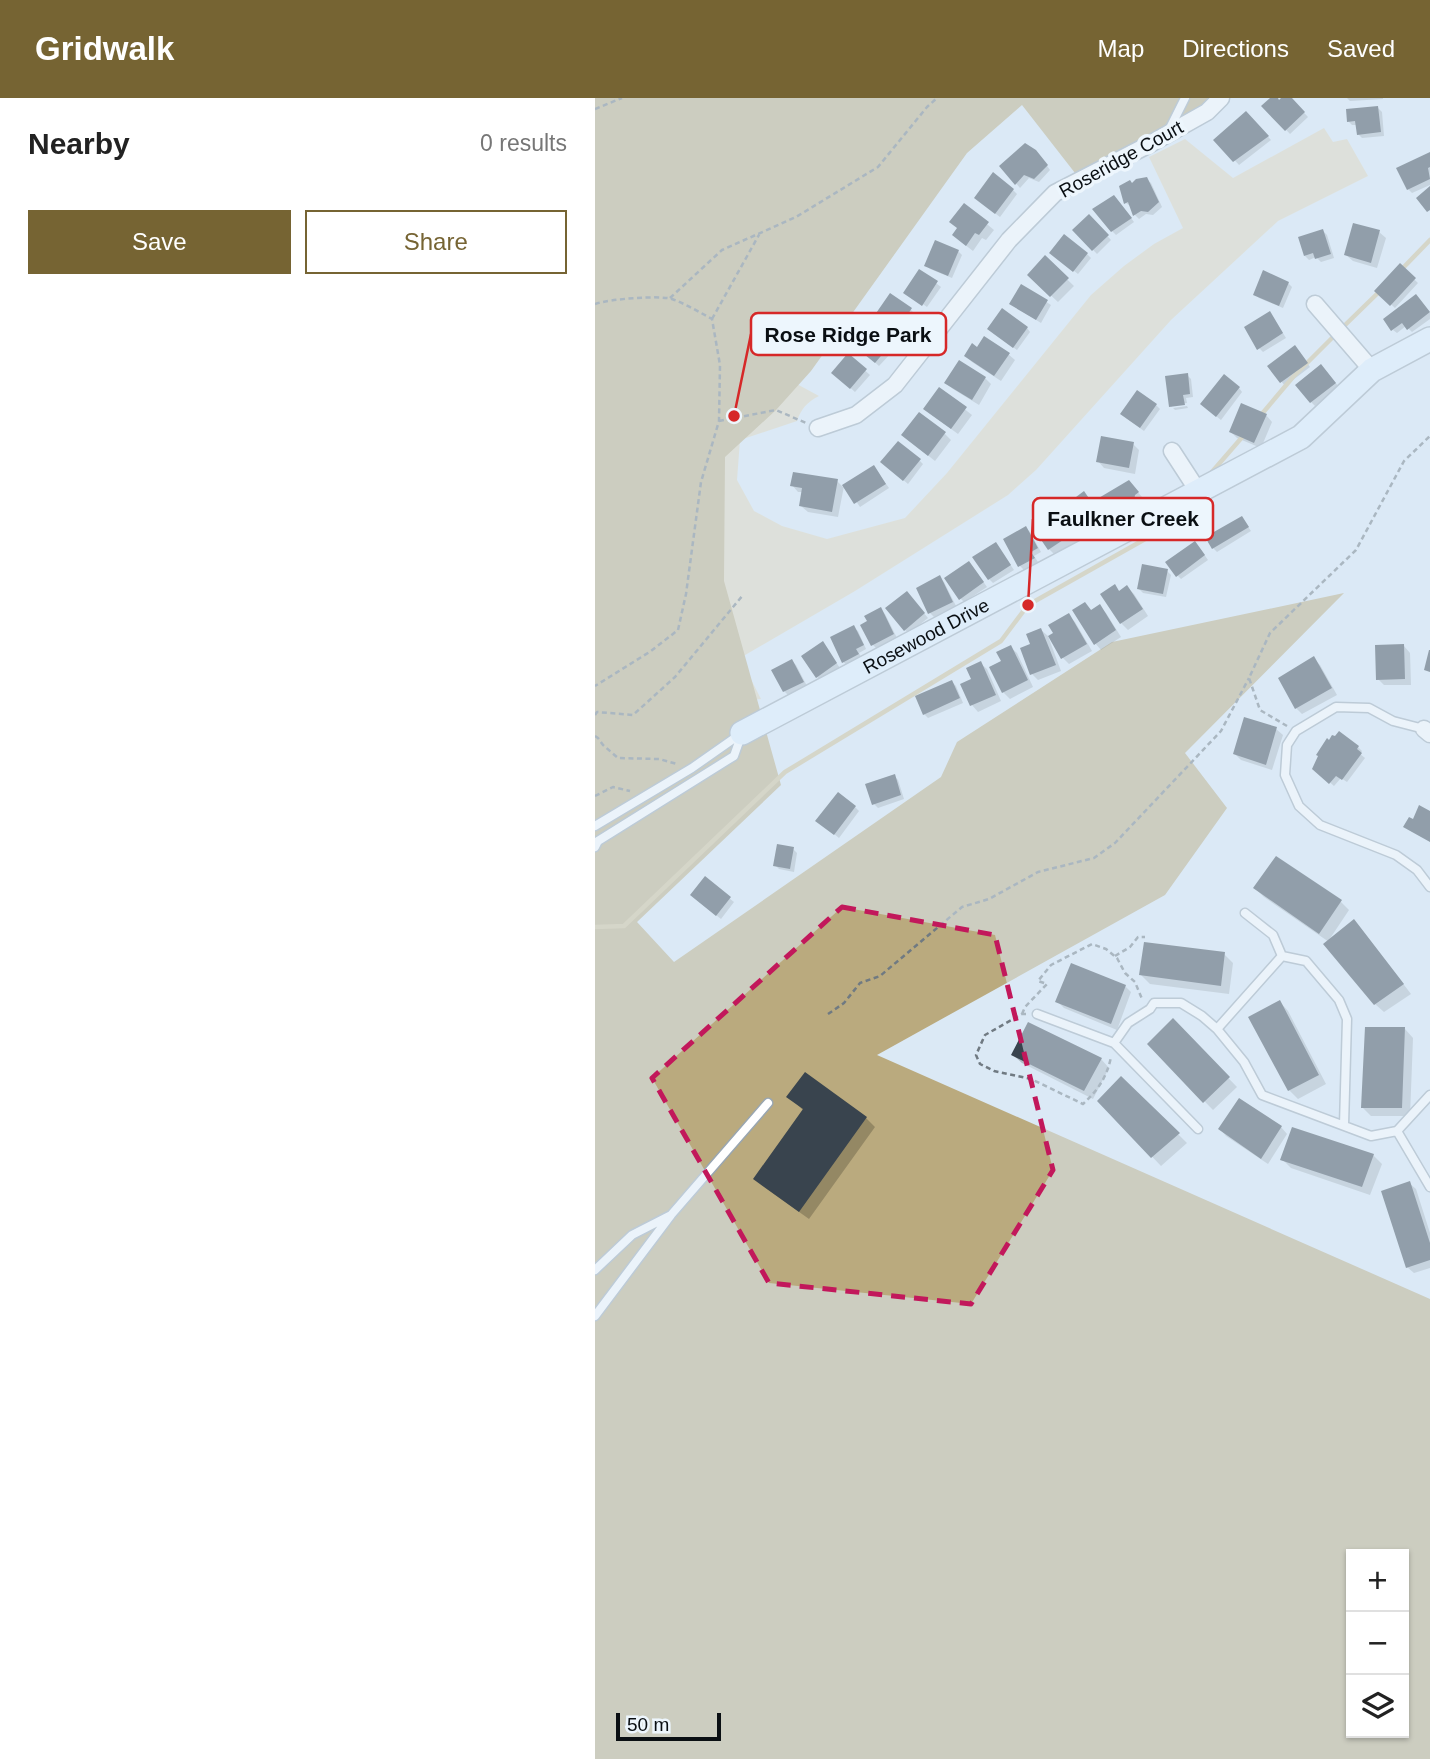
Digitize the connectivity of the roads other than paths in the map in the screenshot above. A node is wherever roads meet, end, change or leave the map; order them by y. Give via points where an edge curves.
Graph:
1 (1185, 98) edge
2 (1221, 98) edge
3 (1166, 135) junction
4 (1315, 304) dead end
5 (1430, 339) edge
6 (1371, 370) junction
7 (818, 428) road end
8 (1172, 450) dead end
9 (1198, 492) junction
10 (1427, 732) edge
11 (742, 733) junction
12 (595, 826) edge
13 (595, 847) edge
14 (1430, 887) edge
15 (1245, 913) dead end
16 (1282, 956) junction
17 (1037, 1014) road end
18 (1217, 1029) junction
19 (1114, 1043) junction
20 (1430, 1095) edge
21 (768, 1104) dead end
22 (1344, 1125) junction
23 (1198, 1129) dead end
24 (1397, 1131) junction
25 (1430, 1187) edge
26 (671, 1215) junction
27 (595, 1270) edge
28 (595, 1316) edge

1 - 3 lane
2 - 3 street, Roseridge Court via 1207,112
3 - 7 street, Roseridge Court via 1055,193 1009,240 895,385 856,415
4 - 6 street
5 - 6 street, Rosewood Drive
6 - 9 street, Rosewood Drive via 1301,437
8 - 9 street
9 - 11 street, Rosewood Drive
10 - 14 lane via 1369,708 1336,707 1296,731 1287,745 1285,775 1299,806 1320,825 1396,855
11 - 12 lane
11 - 13 lane via 734,755
15 - 16 lane via 1273,935
16 - 18 lane
16 - 22 lane via 1306,961 1339,1000 1347,1018
17 - 19 lane
18 - 19 lane via 1181,1003 1154,1003 1128,1023
18 - 22 lane via 1244,1062 1262,1095
19 - 23 lane
20 - 24 lane
21 - 26 lane
22 - 24 lane via 1371,1136
24 - 25 lane
26 - 27 lane via 632,1235
26 - 28 lane

